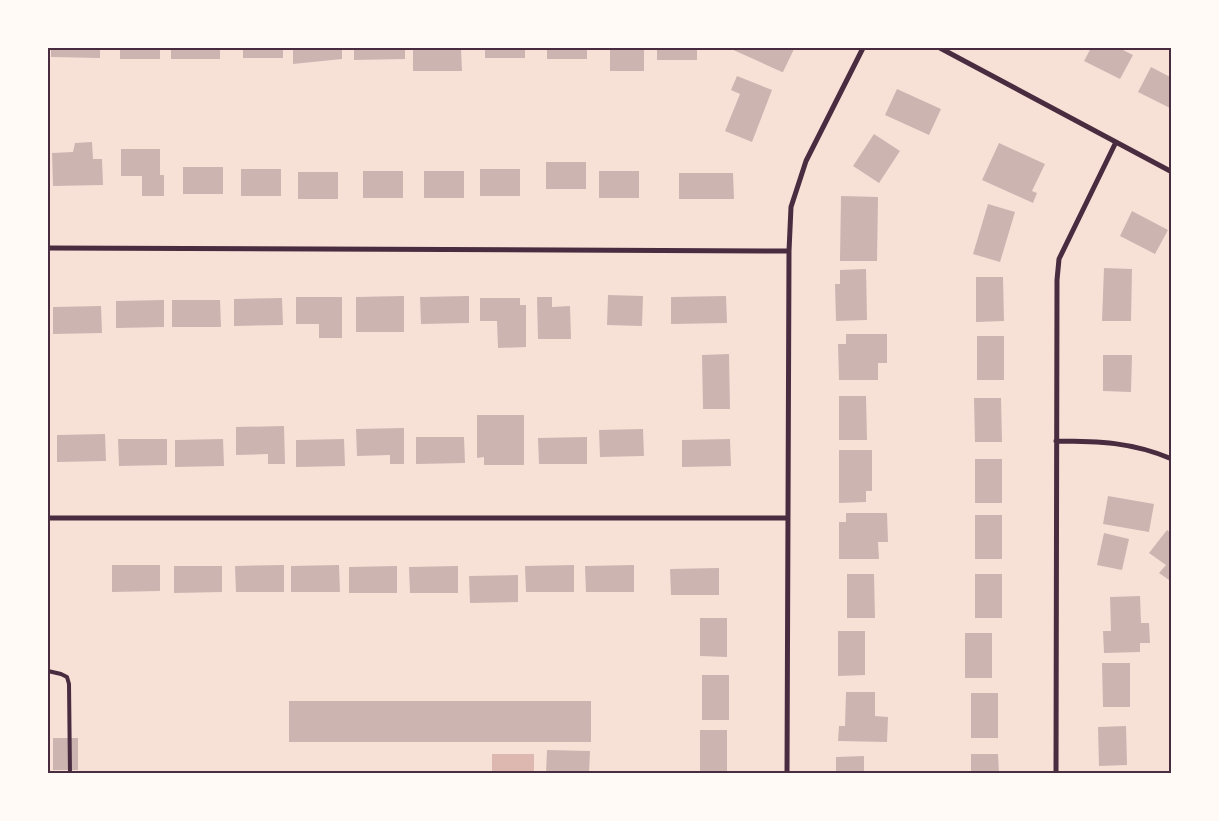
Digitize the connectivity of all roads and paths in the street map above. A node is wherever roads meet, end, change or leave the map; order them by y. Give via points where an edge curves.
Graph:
1 (863, 48) edge
2 (940, 48) edge
3 (1116, 142) junction
4 (1172, 172) edge
5 (48, 248) edge
6 (789, 251) junction
7 (1056, 441) junction
8 (1172, 459) edge
9 (48, 518) edge
10 (788, 518) junction
11 (48, 671) edge
12 (70, 774) edge
13 (787, 774) edge
14 (1056, 774) edge

1 - 6 street via 806,161 791,207
2 - 3 street
3 - 4 street
3 - 7 street via 1059,259
5 - 6 street
6 - 10 street
7 - 8 street via 1096,441 1131,446
7 - 14 street
9 - 10 street
10 - 13 street
11 - 12 lane via 67,677 69,684

